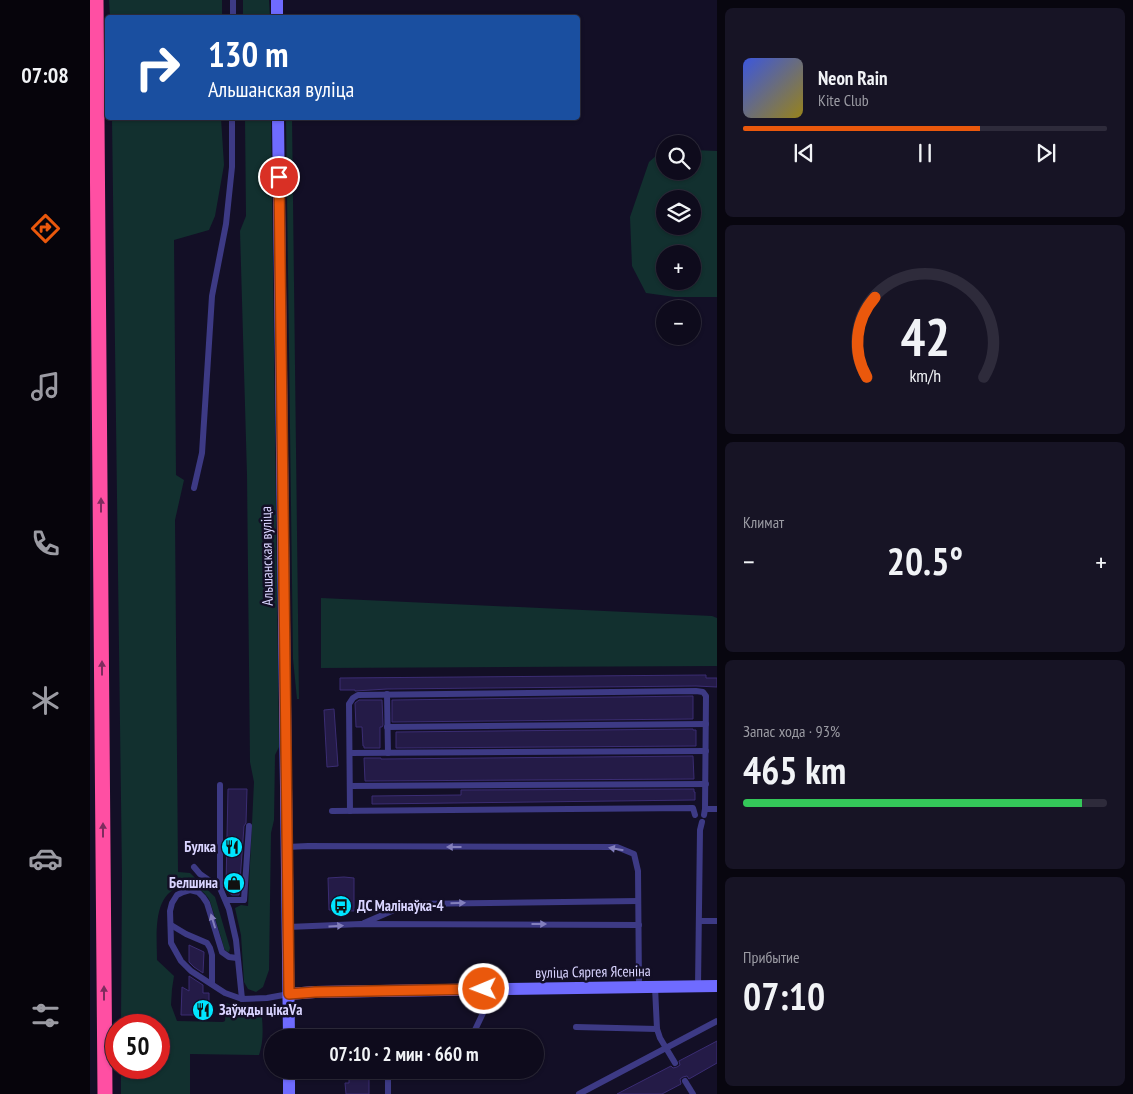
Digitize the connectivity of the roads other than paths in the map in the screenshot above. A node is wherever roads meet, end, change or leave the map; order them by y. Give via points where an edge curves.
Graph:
1 (96, 0) edge
2 (233, 0) edge
3 (277, 0) edge
4 (233, 15) edge
5 (277, 15) edge
6 (232, 120) edge
7 (278, 120) edge
8 (194, 488) dead end
9 (387, 694) junction
10 (706, 724) junction
11 (387, 726) junction
12 (706, 750) junction
13 (388, 753) junction
14 (350, 754) junction
15 (706, 784) junction
16 (220, 785) dead end
17 (350, 786) junction
18 (717, 808) edge
19 (332, 811) dead end
20 (350, 811) junction
21 (701, 816) junction
22 (249, 826) dead end
23 (287, 847) junction
24 (194, 867) dead end
25 (220, 888) junction
26 (226, 900) junction
27 (638, 901) junction
28 (699, 921) junction
29 (717, 921) edge
30 (361, 924) junction
31 (639, 924) junction
32 (171, 925) junction
33 (288, 927) junction
34 (237, 958) junction
35 (212, 984) junction
36 (698, 986) junction
37 (717, 986) edge
38 (639, 987) junction
39 (655, 987) junction
40 (484, 989) junction
41 (289, 994) junction
42 (242, 999) junction
43 (717, 1021) edge
44 (576, 1027) dead end
45 (289, 1029) edge
46 (475, 1029) edge
47 (657, 1029) junction
48 (666, 1048) junction
49 (675, 1063) dead end
50 (289, 1079) edge
51 (388, 1079) edge
52 (685, 1081) dead end
53 (105, 1094) edge
54 (289, 1094) edge
55 (388, 1094) edge
56 (579, 1094) edge
57 (693, 1094) edge

53 -> 1 highway
2 - 4 lane
3 - 5 main road
6 - 8 lane via 232,167 226,224 212,296 202,453
7 - 23 main road, Альшанская вуліца
9 - 10 lane via 696,691 706,696
9 - 11 lane
9 - 14 lane via 358,695 349,704
10 - 11 lane
10 - 12 lane
11 - 13 lane
12 - 13 lane
12 - 15 lane
13 - 14 lane
14 - 17 lane
15 - 17 lane
15 - 21 lane
16 - 25 lane
17 - 20 lane
18 - 21 lane
19 - 20 lane
20 - 21 lane via 693,808
21 - 28 lane
22 - 26 lane via 244,900
27 -> 23 lane via 638,871 634,854 617,848
23 - 33 main road, Альшанская вуліца
24 - 25 lane
25 - 26 lane
26 - 34 lane
30 -> 27 lane via 408,904
27 - 31 lane
28 - 29 lane
28 - 36 lane
30 -> 31 lane
33 -> 30 lane
31 - 38 lane
34 -> 32 lane via 222,952 207,904 198,892 190,890 177,895 170,911
32 - 35 lane via 171,942 181,961
32 - 35 lane via 207,943 212,955
33 - 41 main road, Альшанская вуліца
34 - 42 lane
35 - 42 lane
36 - 37 main road, вуліца Сяргея Ясеніна
36 - 39 main road, вуліца Сяргея Ясеніна
38 - 39 main road, вуліца Сяргея Ясеніна
38 - 40 main road, вуліца Сяргея Ясеніна
39 - 47 lane
40 - 41 main road, вуліца Сяргея Ясеніна
40 - 46 lane via 484,1010
41 - 42 lane
41 - 45 main road, Альшанская вуліца
43 - 48 lane
44 - 47 lane
47 - 48 lane
48 - 49 lane
48 - 56 lane
50 - 54 main road
51 - 55 lane
52 - 57 lane

